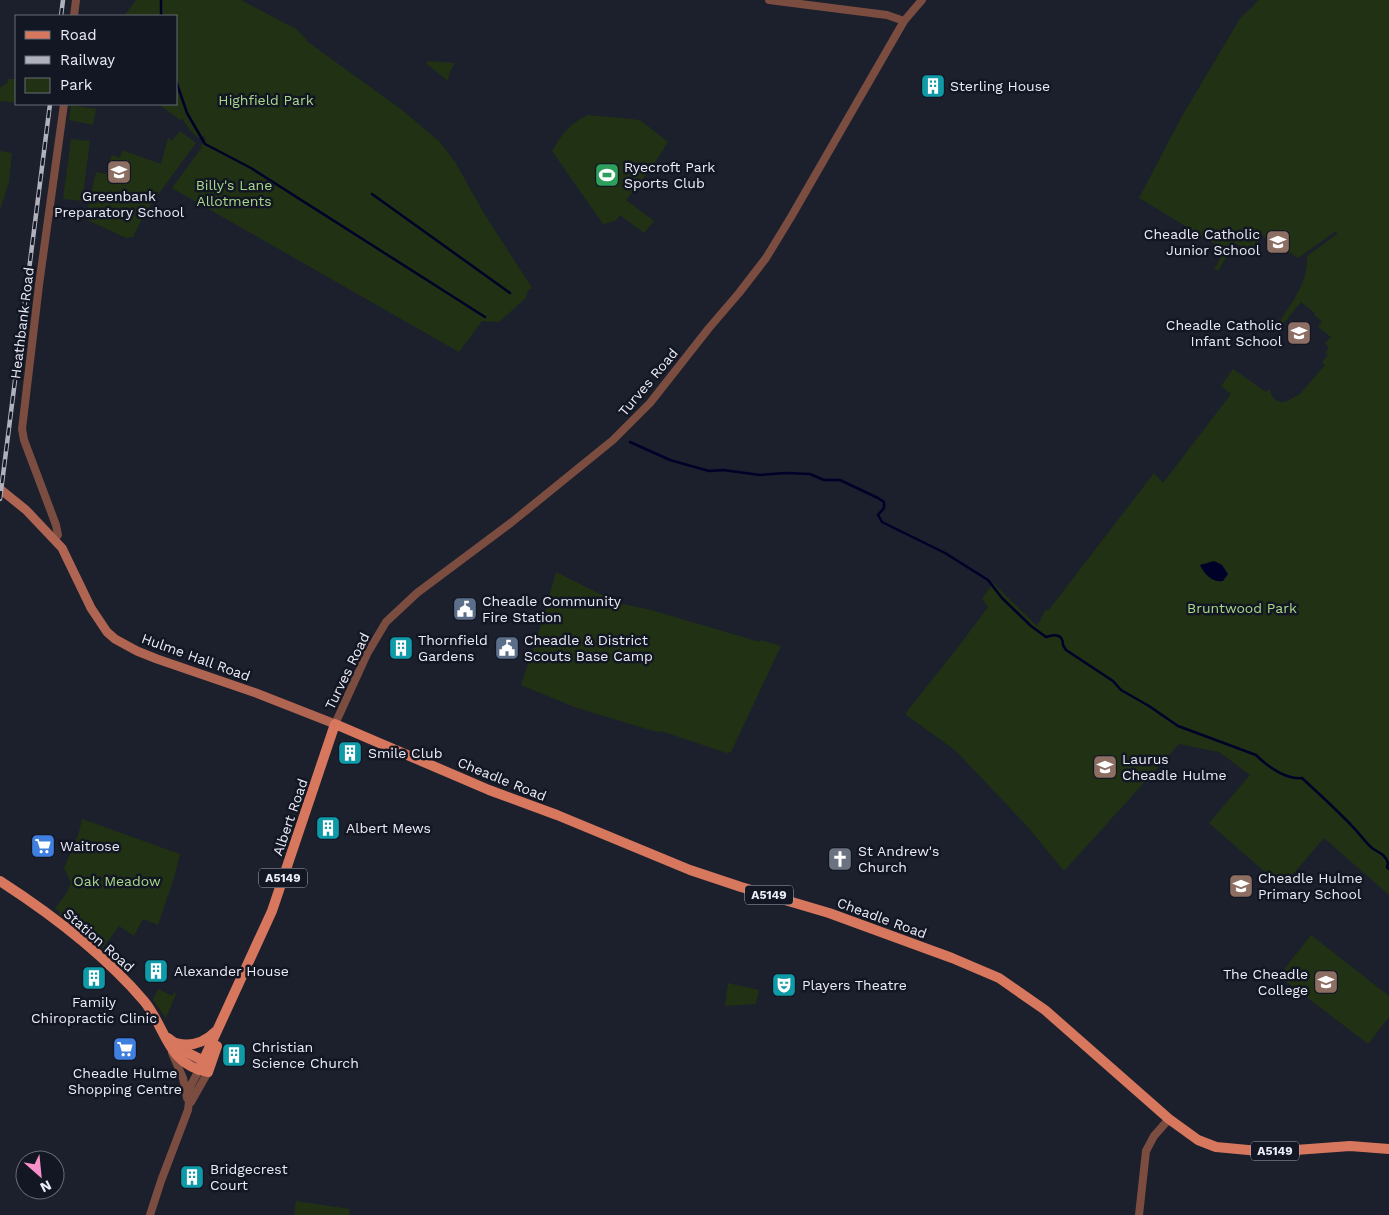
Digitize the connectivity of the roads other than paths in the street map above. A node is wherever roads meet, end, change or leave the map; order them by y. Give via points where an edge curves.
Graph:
1 (76, 0) edge
2 (769, 0) edge
3 (922, 0) edge
4 (74, 15) edge
5 (904, 20) junction
6 (64, 105) edge
7 (0, 489) edge
8 (54, 539) junction
9 (335, 724) junction
10 (0, 881) edge
11 (220, 1028) junction
12 (169, 1042) junction
13 (206, 1067) junction
14 (189, 1107) junction
15 (1169, 1119) junction
16 (1389, 1149) edge
17 (150, 1215) edge
18 (1139, 1215) edge

1 - 4 street
2 - 5 street via 888,15
3 - 5 street, Turves Road
5 - 9 street, Turves Road via 786,225 739,293 650,403 613,440 417,593 386,622 367,654
6 - 8 street, Heathbank Road via 22,429 56,525 58,535
7 - 8 main road, Hulme Hall Road
8 - 9 main road, Hulme Hall Road via 62,548 99,621 123,644
9 - 11 main road, Albert Road / A5149 via 272,911
9 - 15 main road, Cheadle Road / A5149 via 690,870 829,913 999,978 1045,1010
10 - 12 main road, Station Road via 117,971 146,1004
11 - 12 main road via 190,1046
11 - 13 main road, Albert Road / A5149
12 - 13 main road, Station Road
12 - 14 street via 184,1078
13 - 14 street, Albert Road via 191,1085
14 - 17 street, Albert Road
15 - 16 main road, Cheadle Road / A5149 via 1198,1140 1216,1147 1282,1151 1350,1146
15 - 18 street via 1146,1151

